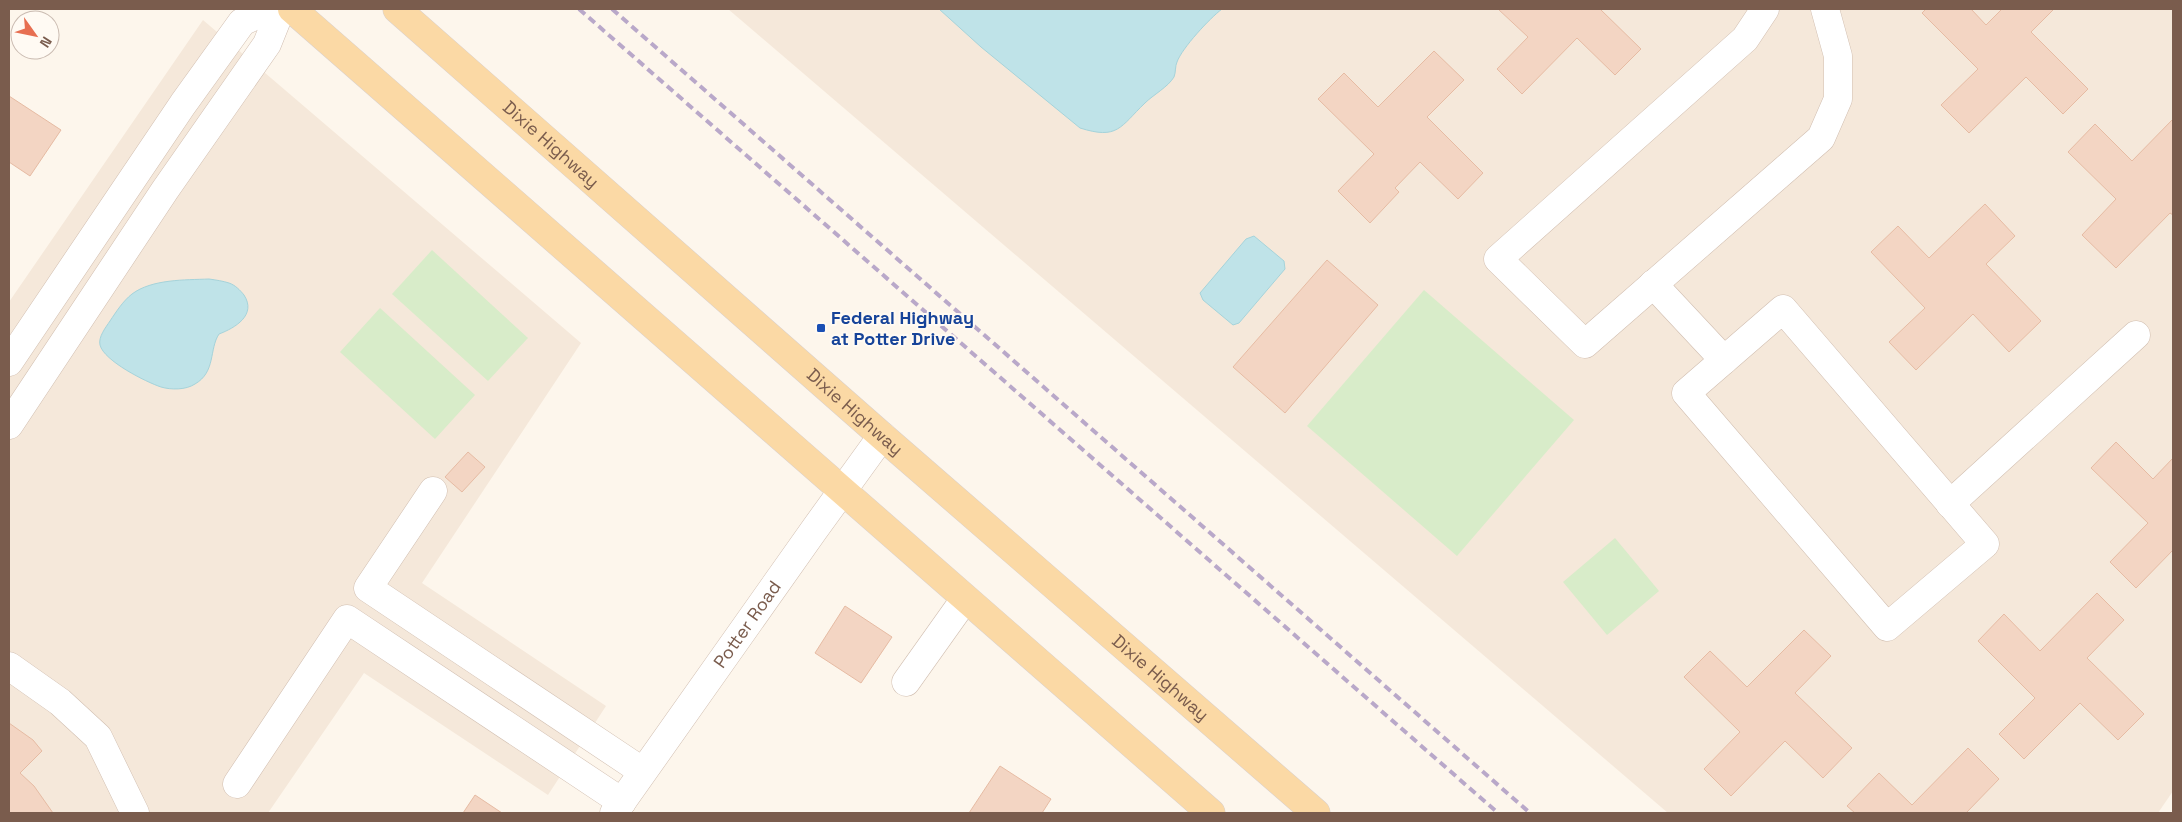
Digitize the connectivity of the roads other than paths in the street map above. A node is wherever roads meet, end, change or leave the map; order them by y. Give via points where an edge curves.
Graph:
1 (269, 9) edge
2 (281, 9) edge
3 (292, 9) edge
4 (397, 9) edge
5 (1764, 9) edge
6 (1825, 9) edge
7 (1653, 284) junction
8 (2136, 335) dead end
9 (1724, 360) junction
10 (9, 362) edge
11 (9, 425) edge
12 (882, 436) junction
13 (843, 490) junction
14 (433, 491) dead end
15 (1950, 504) junction
16 (368, 588) junction
17 (965, 599) junction
18 (347, 619) junction
19 (9, 666) edge
20 (906, 682) dead end
21 (642, 771) junction
22 (237, 784) dead end
23 (618, 808) edge
24 (135, 813) edge
25 (1211, 813) edge
26 (1316, 813) edge

1 - 10 street via 242,22
2 - 11 street via 267,44
3 - 13 main road
4 - 12 main road, Dixie Highway
5 - 7 street via 1745,38 1498,259 1585,344
6 - 7 street via 1838,56 1838,99 1821,138
7 - 9 street
8 - 15 street
9 - 15 street via 1783,309
9 - 15 street via 1686,393 1887,628 1985,544
12 - 13 street, Potter Road
12 - 26 main road, Dixie Highway
13 - 17 main road
13 - 21 street, Potter Road
14 - 16 street
16 - 18 street
16 - 21 street
17 - 20 street
17 - 25 main road
18 - 22 street
18 - 23 street
19 - 24 street via 60,702 98,736
21 - 23 street, Potter Road

